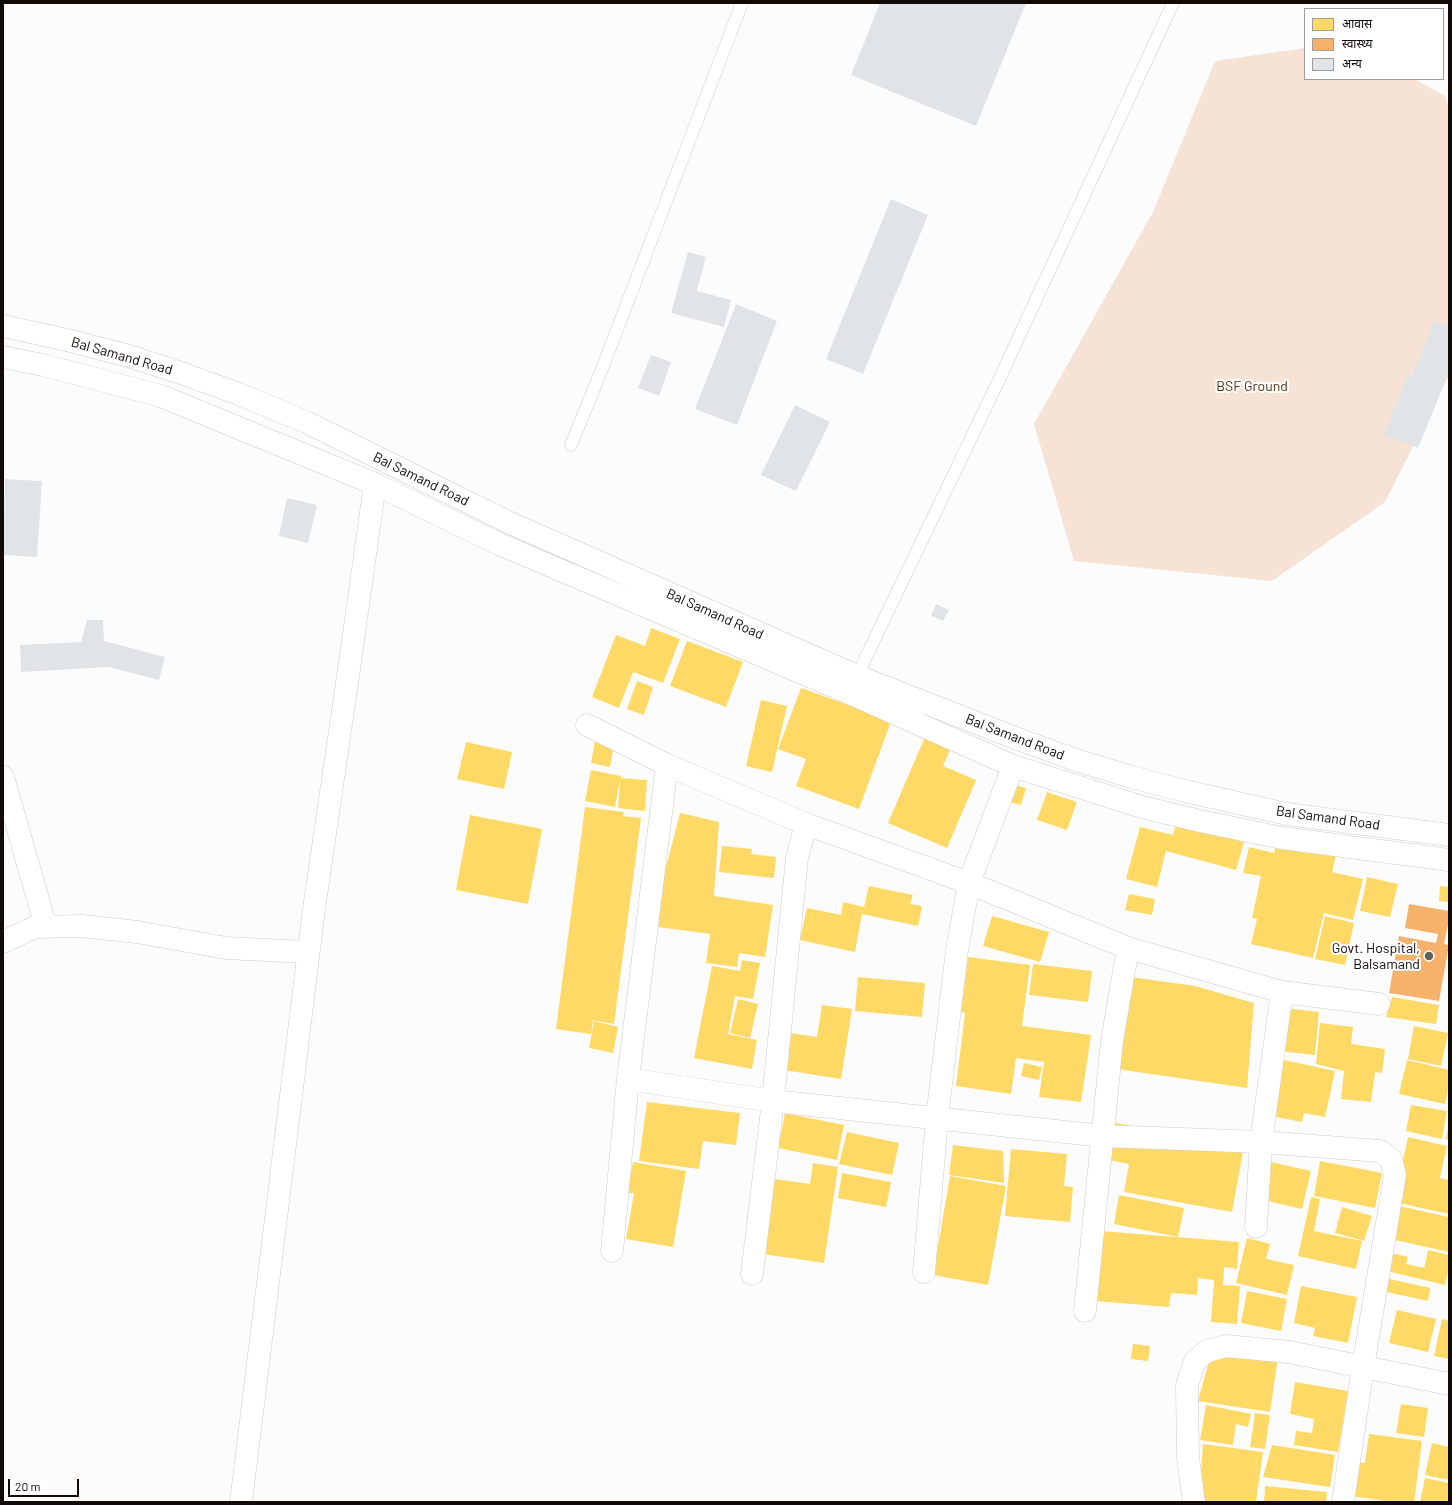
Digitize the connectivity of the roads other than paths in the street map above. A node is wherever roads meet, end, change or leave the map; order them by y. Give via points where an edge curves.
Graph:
1 (742, 3) edge
2 (1173, 3) edge
3 (3, 326) edge
4 (3, 358) edge
5 (571, 445) dead end
6 (375, 484) junction
7 (853, 684) junction
8 (587, 725) dead end
9 (667, 765) junction
10 (1013, 766) junction
11 (3, 777) edge
12 (1287, 814) junction
13 (806, 824) junction
14 (1449, 835) edge
15 (1282, 838) junction
16 (1449, 860) edge
17 (969, 883) junction
18 (46, 927) junction
19 (3, 942) edge
20 (1128, 948) junction
21 (308, 952) junction
22 (1282, 992) junction
23 (1379, 1004) dead end
24 (628, 1079) junction
25 (773, 1101) junction
26 (937, 1118) junction
27 (1103, 1136) junction
28 (1261, 1142) junction
29 (1256, 1228) dead end
30 (612, 1251) dead end
31 (924, 1272) dead end
32 (752, 1274) dead end
33 (1085, 1311) dead end
34 (1363, 1367) junction
35 (1449, 1384) edge
36 (241, 1502) edge
37 (1194, 1502) edge
38 (1343, 1502) edge

1 - 5 lane
2 - 7 lane via 998,382
3 - 7 street, Bal Samand Road via 129,356 239,394 306,422 508,522
4 - 6 street, Bal Samand Road via 43,365 160,396
6 - 7 street, Bal Samand Road via 499,544
6 - 21 street
7 - 10 street, Bal Samand Road
7 - 12 street, Bal Samand Road via 1128,776
8 - 9 street
9 - 13 street
9 - 24 street
10 - 15 street, Bal Samand Road via 1142,807
10 - 17 street
11 - 18 street
12 - 14 street, Bal Samand Road
12 - 15 lane
13 - 17 street
13 - 25 street via 796,858
15 - 16 street, Bal Samand Road
17 - 20 street
17 - 26 street via 957,950
18 - 19 street via 35,927
18 - 21 street via 82,926 137,932 226,948
20 - 22 street
20 - 27 street via 1112,1041
21 - 36 street
22 - 23 street
22 - 28 street
24 - 25 street
24 - 30 street
25 - 26 street
25 - 32 street
26 - 27 street
26 - 31 street
27 - 28 street
27 - 33 street
28 - 29 street
28 - 34 street via 1380,1151 1391,1159 1395,1174
34 - 35 street
34 - 37 street via 1289,1352 1226,1346 1208,1351 1194,1361 1187,1385 1188,1458
34 - 38 street

